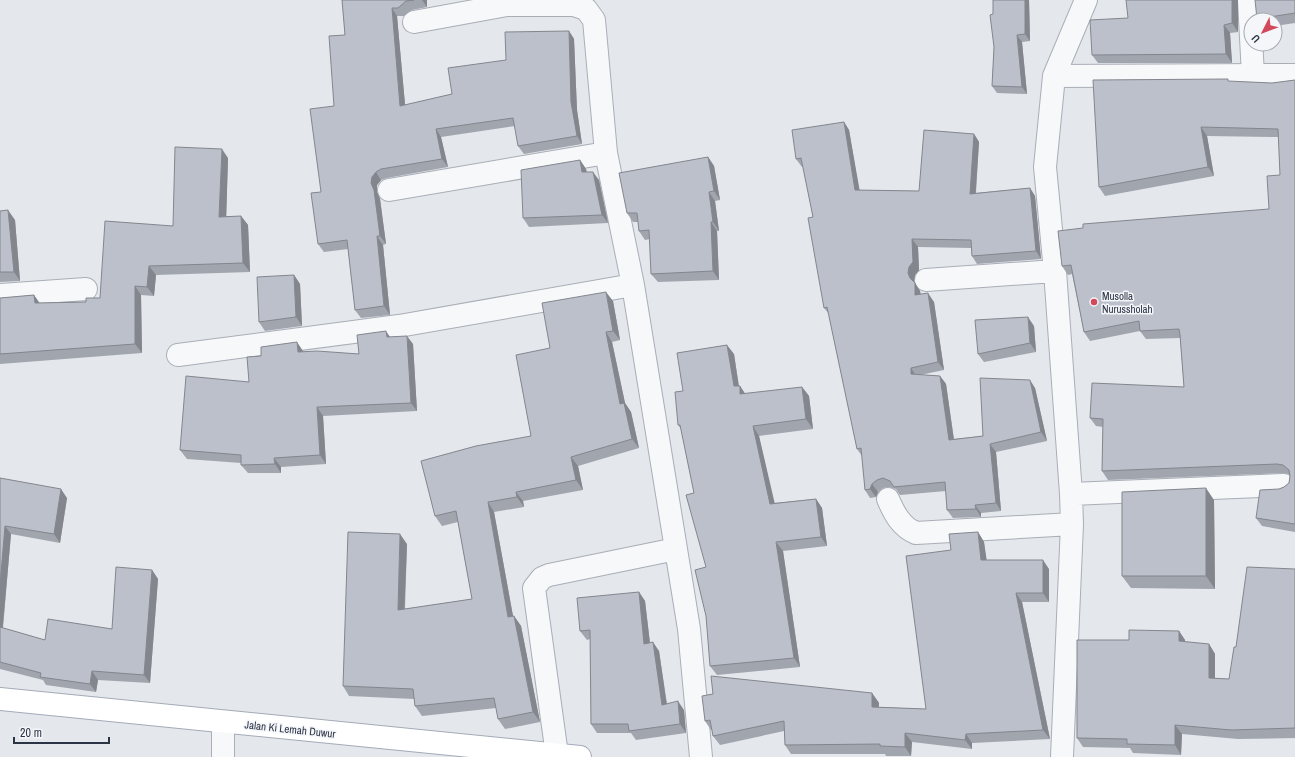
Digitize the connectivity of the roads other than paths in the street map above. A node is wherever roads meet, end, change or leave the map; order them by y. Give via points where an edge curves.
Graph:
1 (1086, 0) edge
2 (1249, 0) edge
3 (507, 2) edge
4 (414, 22) dead end
5 (1252, 75) junction
6 (1295, 75) edge
7 (1054, 76) junction
8 (606, 153) junction
9 (389, 190) dead end
10 (1055, 271) junction
11 (926, 280) dead end
12 (633, 285) junction
13 (86, 289) dead end
14 (0, 295) edge
15 (178, 355) dead end
16 (1284, 485) edge
17 (1071, 494) junction
18 (888, 499) dead end
19 (1072, 524) junction
20 (676, 549) junction
21 (0, 699) edge
22 (223, 722) junction
23 (558, 755) junction
24 (223, 757) edge
25 (580, 757) edge
26 (701, 757) edge
27 (1062, 757) edge

1 - 7 street
2 - 5 street
3 - 4 street
3 - 8 street via 574,5 586,9 591,14 594,20
5 - 6 street
5 - 7 street
7 - 10 street via 1045,167
8 - 9 street
8 - 12 street
10 - 11 street
10 - 17 street
12 - 15 street via 399,326
12 - 20 street
13 - 14 street
16 - 17 street
17 - 19 street
18 - 19 street via 903,524 916,533
19 - 27 street
20 - 23 street via 549,575 536,583 534,588
20 - 26 street via 690,629
21 - 22 main road, Jalan Ki Lemah Duwur
22 - 23 main road, Jalan Ki Lemah Duwur
22 - 24 street
23 - 25 main road, Jalan Ki Lemah Duwur

